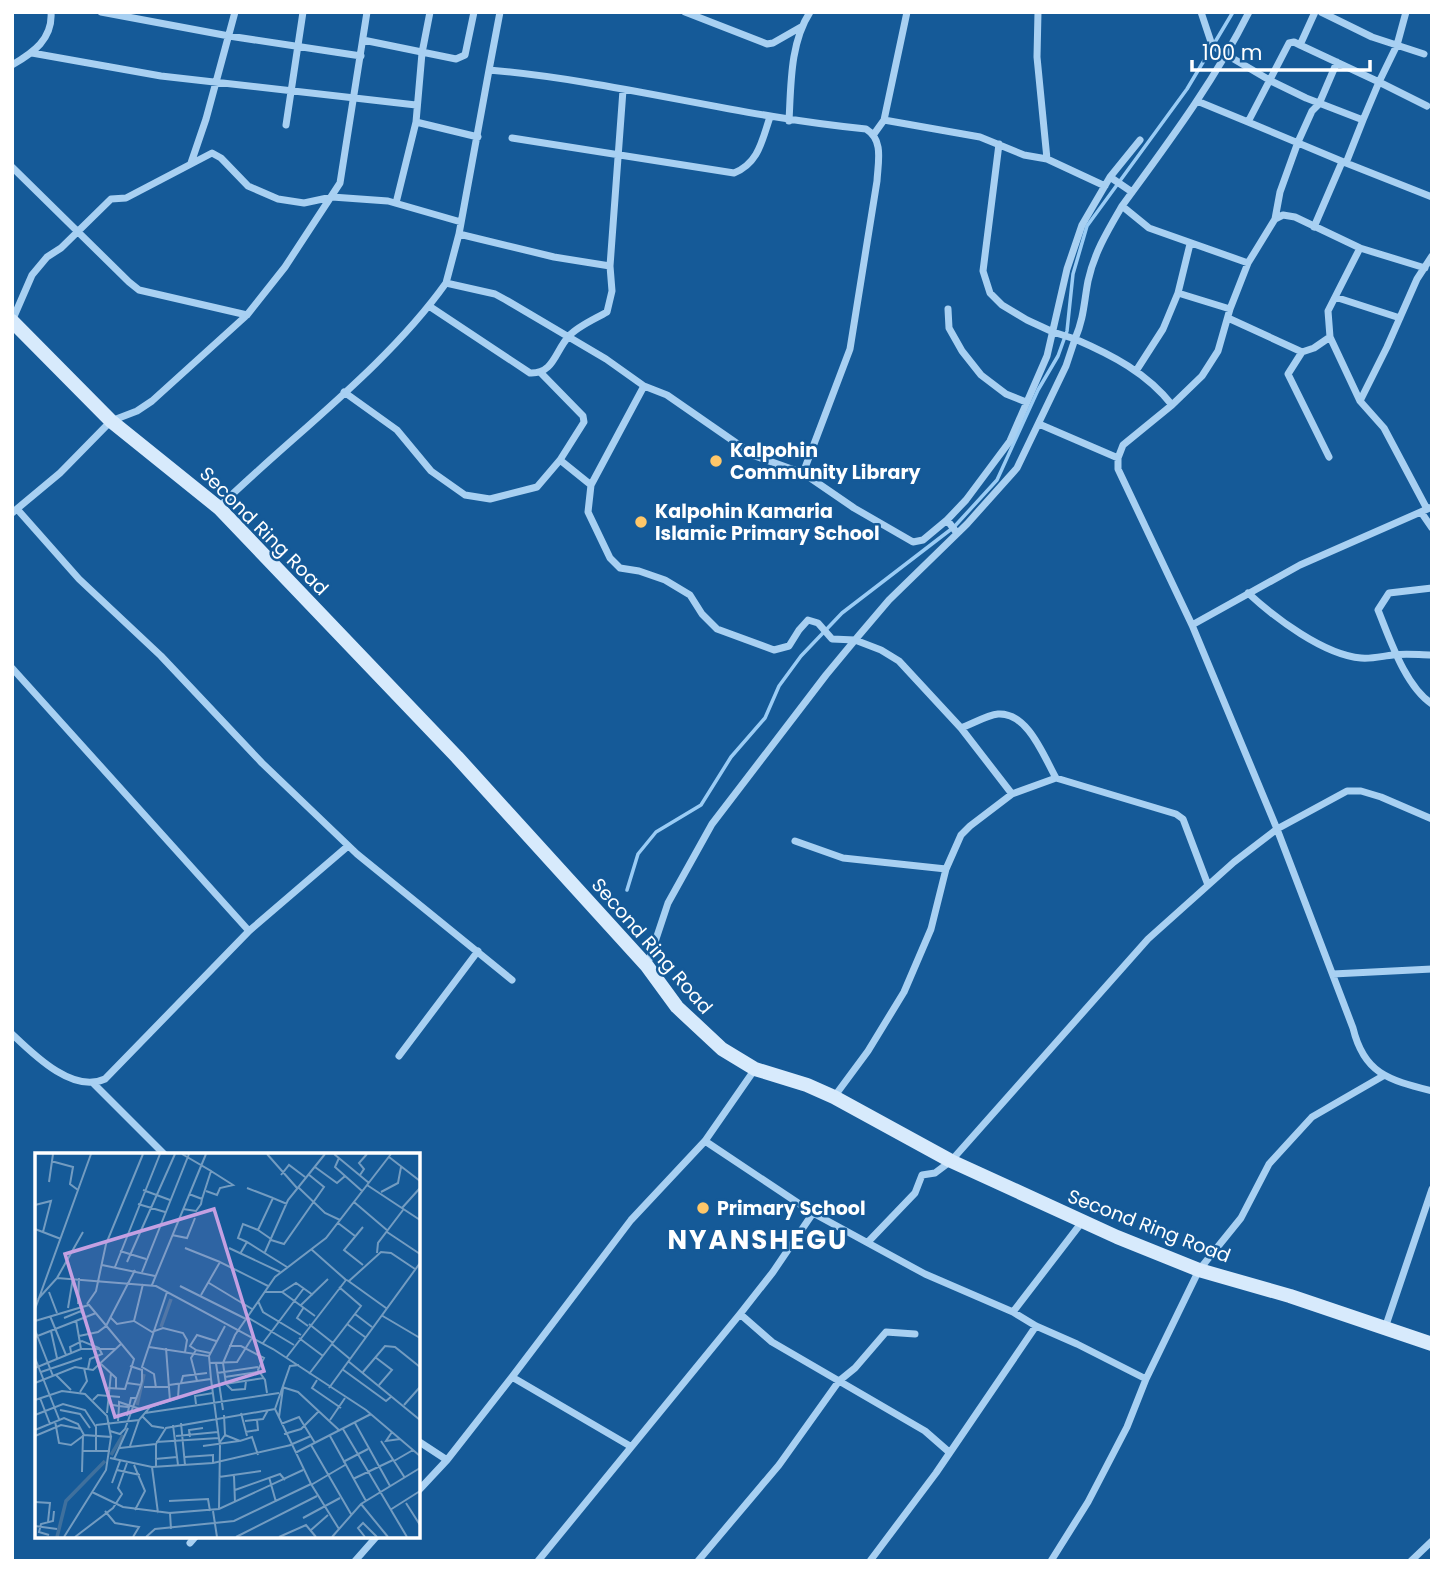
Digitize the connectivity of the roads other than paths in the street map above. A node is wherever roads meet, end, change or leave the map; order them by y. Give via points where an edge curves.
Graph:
1 (51, 12) edge
2 (101, 12) edge
3 (235, 12) edge
4 (303, 12) edge
5 (368, 12) edge
6 (430, 12) edge
7 (474, 12) edge
8 (500, 12) edge
9 (685, 12) edge
10 (810, 12) edge
11 (907, 12) edge
12 (1038, 12) edge
13 (1201, 12) edge
14 (1249, 12) edge
15 (1315, 12) edge
16 (1321, 12) edge
17 (1406, 12) edge
18 (801, 27) junction
19 (229, 36) junction
20 (363, 40) junction
21 (1300, 45) junction
22 (1397, 45) junction
23 (298, 47) junction
24 (33, 53) junction
25 (422, 53) junction
26 (1224, 53) junction
27 (1424, 54) dead end
28 (361, 56) junction
29 (1337, 62) junction
30 (12, 65) edge
31 (489, 70) junction
32 (217, 81) junction
33 (1271, 81) junction
34 (1379, 82) junction
35 (623, 90) junction
36 (292, 91) junction
37 (355, 96) junction
38 (1197, 100) junction
39 (1320, 104) junction
40 (416, 105) junction
41 (1427, 106) dead end
42 (770, 117) junction
43 (884, 120) junction
44 (1363, 120) junction
45 (789, 121) junction
46 (416, 122) junction
47 (1248, 122) junction
48 (286, 125) dead end
49 (874, 134) junction
50 (478, 137) junction
51 (512, 138) dead end
52 (1140, 140) dead end
53 (1298, 142) junction
54 (999, 144) junction
55 (617, 153) junction
56 (1047, 159) junction
57 (1344, 162) junction
58 (191, 163) junction
59 (12, 167) edge
60 (1117, 182) junction
61 (1105, 186) junction
62 (1132, 192) junction
63 (332, 197) junction
64 (1432, 197) edge
65 (396, 203) junction
66 (1122, 206) junction
67 (1275, 219) junction
68 (461, 222) junction
69 (1314, 227) junction
70 (76, 231) junction
71 (460, 234) junction
72 (1190, 244) junction
73 (1360, 248) junction
74 (1432, 256) edge
75 (1248, 263) junction
76 (610, 266) junction
77 (1425, 268) junction
78 (446, 283) junction
79 (1178, 293) junction
80 (1335, 297) junction
81 (429, 306) junction
82 (948, 309) dead end
83 (1229, 314) junction
84 (247, 315) junction
85 (1400, 318) junction
86 (12, 321) edge
87 (1053, 332) junction
88 (569, 335) junction
89 (1330, 337) junction
90 (1070, 338) junction
91 (1302, 352) junction
92 (1136, 371) junction
93 (541, 373) junction
94 (644, 386) junction
95 (344, 392) junction
96 (1360, 401) junction
97 (1026, 402) junction
98 (1171, 405) junction
99 (111, 421) junction
100 (1039, 424) junction
101 (1329, 457) dead end
102 (1118, 458) junction
103 (560, 460) junction
104 (803, 473) junction
105 (591, 485) junction
106 (219, 508) junction
107 (1427, 509) edge
108 (15, 511) edge
109 (952, 527) junction
110 (1432, 528) edge
111 (1432, 588) edge
112 (1248, 593) junction
113 (1192, 625) junction
114 (855, 640) junction
115 (1396, 654) junction
116 (1432, 655) edge
117 (12, 668) edge
118 (1432, 704) edge
119 (961, 728) junction
120 (1056, 778) junction
121 (1012, 794) junction
122 (1432, 818) edge
123 (1277, 829) junction
124 (794, 841) dead end
125 (348, 846) junction
126 (946, 869) junction
127 (1208, 885) junction
128 (249, 931) junction
129 (478, 951) junction
130 (647, 966) junction
131 (1432, 969) edge
132 (1333, 974) junction
133 (512, 980) dead end
134 (12, 1034) edge
135 (399, 1056) dead end
136 (755, 1069) junction
137 (1383, 1076) junction
138 (94, 1084) junction
139 (1432, 1091) edge
140 (834, 1097) junction
141 (705, 1141) junction
142 (163, 1153) edge
143 (951, 1161) junction
144 (1432, 1189) edge
145 (813, 1213) junction
146 (1082, 1222) junction
147 (869, 1242) junction
148 (1199, 1270) junction
149 (1013, 1312) junction
150 (740, 1314) junction
151 (1036, 1326) junction
152 (1385, 1329) junction
153 (915, 1334) dead end
154 (1432, 1344) edge
155 (512, 1377) junction
156 (1146, 1379) junction
157 (839, 1381) junction
158 (420, 1442) edge
159 (630, 1446) junction
160 (949, 1452) junction
161 (447, 1460) junction
162 (420, 1489) edge
163 (375, 1538) edge
164 (1432, 1541) edge
165 (355, 1561) edge
166 (538, 1561) edge
167 (698, 1561) edge
168 (870, 1561) edge
169 (1051, 1561) edge
170 (1411, 1561) edge

1 - 24 street via 48,34
2 - 19 street
3 - 19 street
4 - 23 street
5 - 20 street
6 - 25 street
7 - 25 street via 465,55 456,60
8 - 31 street
9 - 18 street via 767,44
10 - 18 street
11 - 43 street
12 - 56 street via 1037,57
13 - 26 street via 1212,45
14 - 26 street
15 - 21 street
16 - 22 street
17 - 22 street
18 - 45 street
19 - 23 street
19 - 32 street
20 - 25 street
20 - 28 street
21 - 29 street
21 - 33 street via 1289,43
22 - 27 street
22 - 34 street
23 - 28 street
23 - 36 street
24 - 30 street
24 - 32 street
25 - 40 street
26 - 33 street
26 - 38 street
28 - 37 street
29 - 34 street
29 - 39 street
31 - 35 street
31 - 50 street
32 - 36 street
32 - 58 street
33 - 39 street
33 - 47 street
34 - 41 street
34 - 44 street
35 - 42 street
35 - 55 street
36 - 37 street
36 - 48 street
37 - 40 street
37 - 63 street via 340,183
38 - 47 street
38 - 62 street
39 - 44 street
39 - 53 street
40 - 46 street
42 - 45 street
42 - 55 street via 755,159 734,173
43 - 49 street
43 - 54 street
44 - 57 street
45 - 49 street via 866,129
46 - 50 street
46 - 65 street
47 - 53 street
49 - 104 street via 879,154 877,181 850,349
50 - 68 street
51 - 55 street
52 - 60 street
53 - 57 street
53 - 67 street
54 - 56 street
54 - 87 street via 983,271 990,293 1002,306
55 - 76 street
56 - 61 street
57 - 64 street
57 - 69 street
58 - 63 street via 212,153 248,186 278,199 304,202
58 - 70 street via 126,198 111,200
59 - 70 street
60 - 61 street
60 - 62 street
61 - 87 street via 1082,225
62 - 66 street
63 - 65 street
63 - 84 street
65 - 68 street
66 - 72 street via 1149,228
66 - 90 street via 1097,254 1088,280 1085,313
67 - 69 street via 1294,217
67 - 75 street
68 - 71 street
69 - 73 street
70 - 84 street via 139,290
70 - 86 street via 32,275
71 - 76 street
71 - 78 street
72 - 75 street
72 - 79 street
73 - 77 street
73 - 80 street
74 - 77 street
75 - 83 street
76 - 88 street via 612,291 607,312
77 - 85 street
78 - 81 street
78 - 88 street via 495,294
79 - 83 street
79 - 92 street via 1163,329
80 - 85 street
80 - 89 street via 1328,311
81 - 93 street via 530,373
81 - 95 street
82 - 97 street via 948,328 981,375
83 - 91 street
83 - 98 street via 1218,351 1202,376
84 - 99 street via 152,401
85 - 96 street
86 - 99 street, Second Ring Road
87 - 90 street
87 - 97 street
88 - 93 street
88 - 94 street
89 - 91 street
89 - 96 street
90 - 92 street via 1108,353
90 - 100 street via 1066,366
91 - 101 street via 1288,373
92 - 98 street
93 - 103 street via 583,416 584,422
94 - 104 street via 667,395 755,456
94 - 105 street
95 - 103 street via 397,430 431,471 465,495 490,499 537,487
95 - 106 street
96 - 107 street via 1384,428
97 - 109 street via 1010,441
98 - 102 street via 1124,445
99 - 106 street, Second Ring Road
99 - 108 street
100 - 102 street
100 - 109 street via 1017,468
102 - 113 street via 1118,469
103 - 105 street
104 - 109 street via 913,542
105 - 114 street via 588,512 610,558 620,568 665,580 690,594 718,629 774,650 789,646 808,620 818,623 832,639
106 - 130 street, Second Ring Road via 457,757
107 - 110 street
107 - 112 street
108 - 125 street
109 - 114 street
111 - 115 street via 1389,593 1378,610
112 - 113 street
112 - 115 street via 1270,613 1329,648 1362,658
113 - 123 street
114 - 119 street via 899,661
114 - 130 street via 712,824 668,903
115 - 116 street
115 - 118 street via 1418,691
117 - 128 street
119 - 120 street via 998,714 1013,717 1027,728
119 - 121 street
120 - 121 street
120 - 127 street via 1176,814 1183,819
121 - 126 street via 961,835
122 - 123 street via 1381,797 1347,791
123 - 127 street
123 - 132 street
124 - 126 street via 843,858
125 - 128 street
125 - 129 street
126 - 140 street via 910,980
127 - 143 street via 1133,954
128 - 138 street via 105,1079
129 - 133 street
129 - 135 street
130 - 136 street, Second Ring Road via 701,1031
131 - 132 street
132 - 137 street via 1358,1046
134 - 138 street via 43,1062
136 - 140 street, Second Ring Road
136 - 141 street
137 - 139 street
137 - 148 street via 1342,1098 1300,1129 1269,1164 1241,1218
138 - 142 street
140 - 143 street, Second Ring Road
141 - 145 street
141 - 155 street via 631,1220
143 - 146 street, Second Ring Road
143 - 147 street via 935,1173 922,1175 915,1193
144 - 152 street
145 - 147 street
145 - 150 street
146 - 148 street, Second Ring Road
146 - 149 street
147 - 149 street via 925,1274
148 - 152 street, Second Ring Road
148 - 156 street
149 - 151 street
150 - 157 street via 772,1342
150 - 159 street
151 - 156 street
151 - 160 street
152 - 154 street, Second Ring Road
153 - 157 street via 886,1332
155 - 159 street
155 - 161 street
156 - 169 street via 1110,1461
157 - 160 street via 925,1431
157 - 167 street via 779,1465
158 - 161 street
159 - 166 street
160 - 168 street
161 - 162 street
163 - 165 street
164 - 170 street

